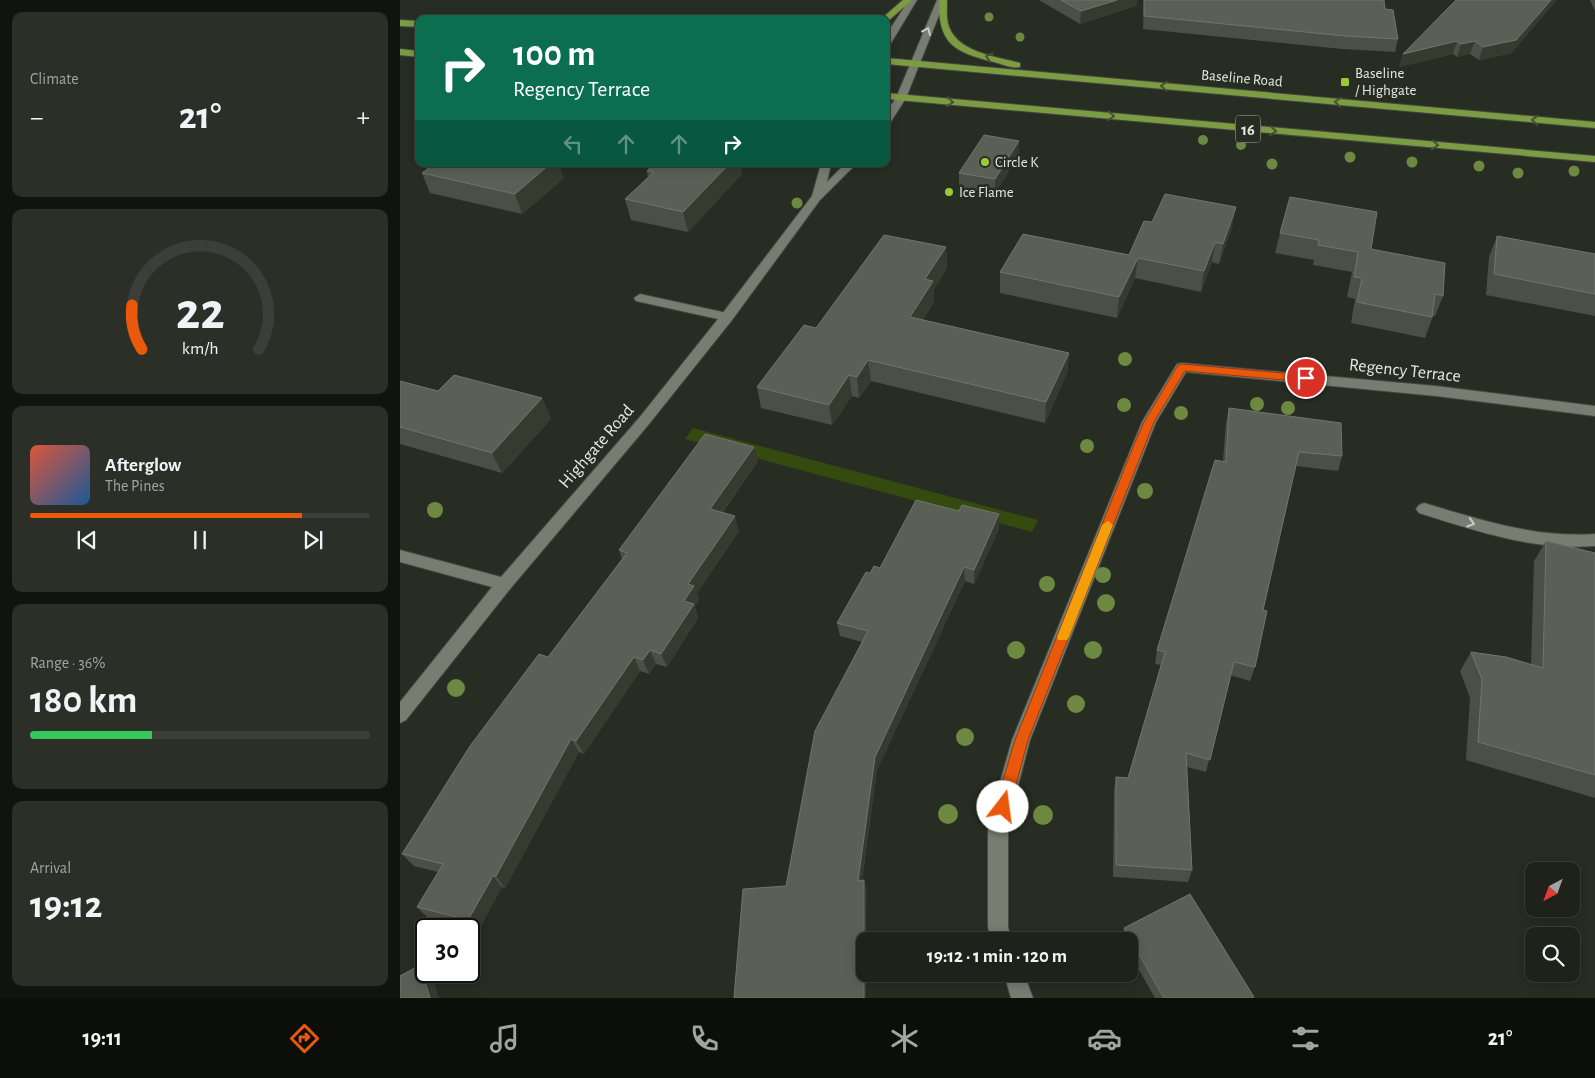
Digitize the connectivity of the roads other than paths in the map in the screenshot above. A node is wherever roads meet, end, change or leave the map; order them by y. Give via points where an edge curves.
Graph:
1 (908, 0) edge
2 (913, 0) edge
3 (942, 0) edge
4 (890, 15) edge
5 (400, 23) edge
6 (415, 24) edge
7 (890, 37) edge
8 (400, 52) edge
9 (415, 54) edge
10 (890, 61) edge
11 (914, 62) junction
12 (1052, 76) junction
13 (890, 97) edge
14 (901, 98) junction
15 (890, 115) edge
16 (1595, 125) edge
17 (1595, 159) edge
18 (825, 167) edge
19 (848, 167) edge
20 (816, 198) junction
21 (640, 298) dead end
22 (727, 316) junction
23 (1595, 412) edge
24 (1424, 510) dead end
25 (1595, 540) edge
26 (400, 556) edge
27 (504, 584) junction
28 (400, 715) edge
29 (999, 932) edge
30 (1017, 982) edge
31 (1022, 998) edge

1 - 4 main road
2 - 7 street
11 -> 3 street
12 -> 3 main road via 970,52 959,45 948,36 944,26
5 - 6 main road
8 - 9 main road
10 - 11 main road, Baseline Road / 16
11 - 12 main road, Baseline Road / 16
11 - 14 street
16 -> 12 main road, Baseline Road / 16
13 - 14 main road, 16
14 - 15 street
14 -> 17 main road, 16
18 - 20 street, Highgate Road
19 - 20 street, Highgate Road
20 - 22 street, Highgate Road
21 - 22 street
22 - 27 street, Highgate Road via 644,421
23 - 29 street, Regency Terrace via 1436,391 1182,367 1149,422 1021,740 998,824
24 -> 25 street via 1530,540
26 - 27 street
27 - 28 street, Highgate Road
30 - 31 street

